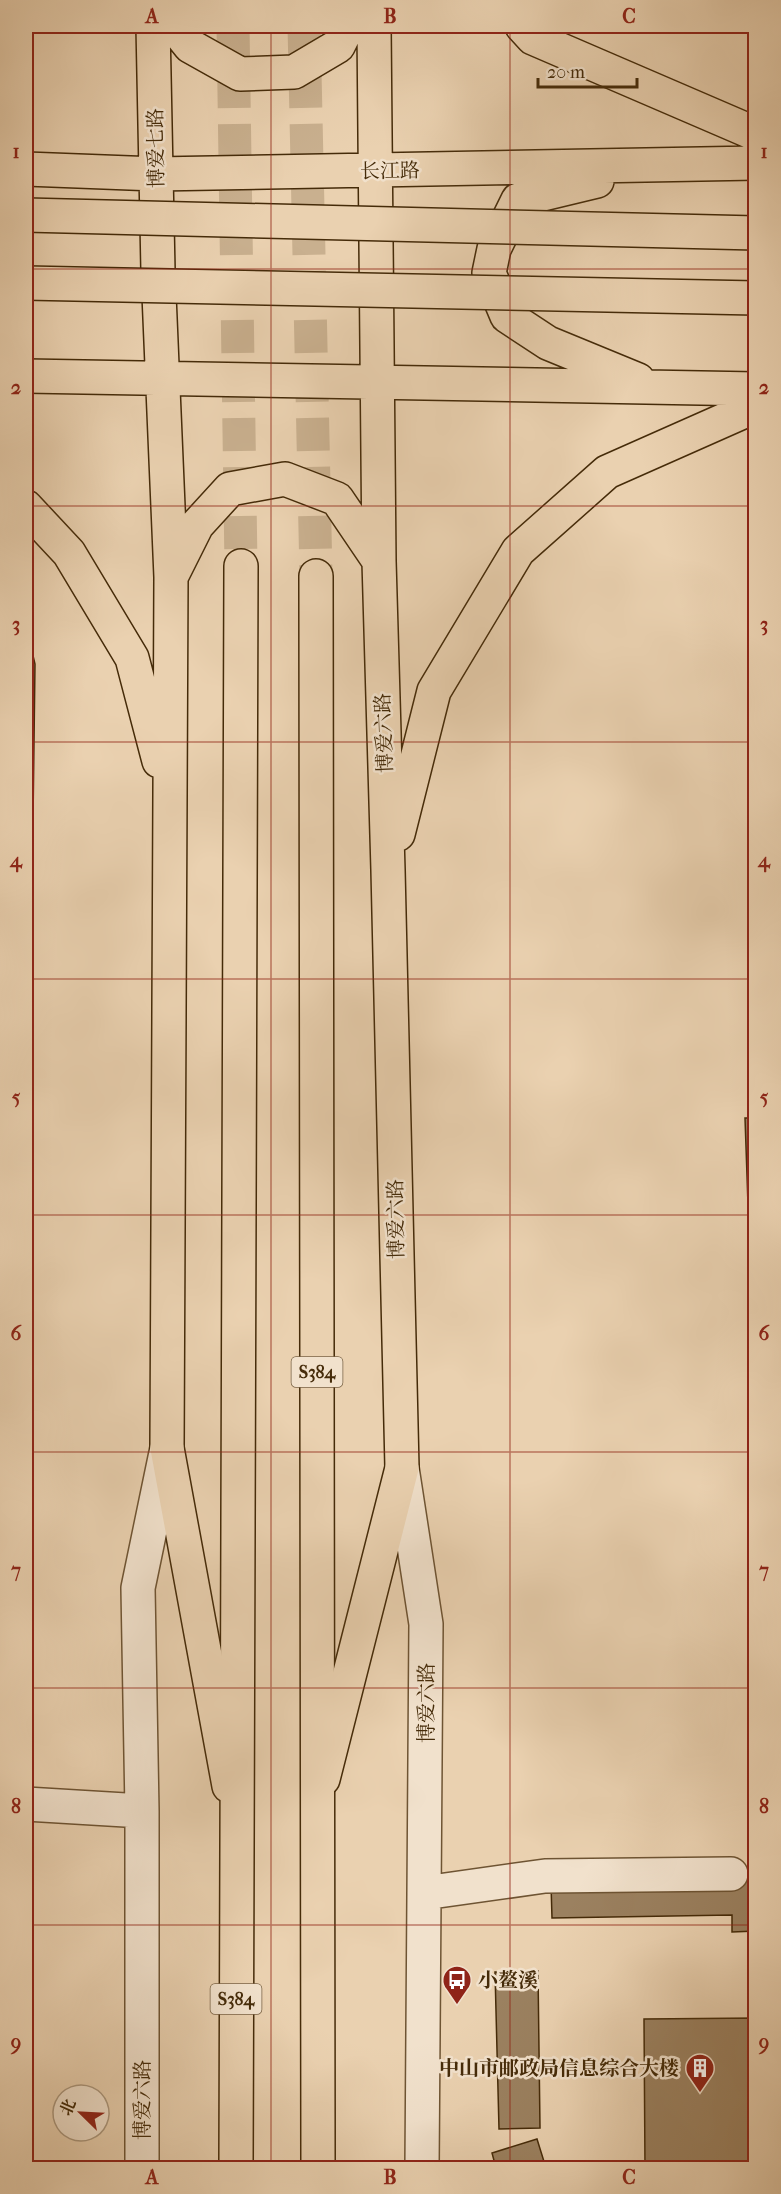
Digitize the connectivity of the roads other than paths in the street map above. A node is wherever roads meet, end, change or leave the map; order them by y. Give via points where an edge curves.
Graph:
1 (153, 26) edge
2 (174, 26) edge
3 (348, 26) edge
4 (374, 26) edge
5 (522, 26) edge
6 (756, 134) edge
7 (756, 163) edge
8 (678, 165) junction
9 (26, 169) edge
10 (376, 171) junction
11 (156, 174) junction
12 (26, 215) edge
13 (756, 233) edge
14 (158, 271) joint
15 (26, 283) edge
16 (756, 298) edge
17 (26, 376) edge
18 (163, 378) junction
19 (378, 382) junction
20 (656, 387) junction
21 (756, 389) edge
22 (756, 406) edge
23 (26, 507) edge
24 (379, 561) junction
25 (241, 566) tunnel mouth
26 (316, 576) tunnel mouth
27 (171, 578) junction
28 (170, 802) junction
29 (388, 870) junction
30 (167, 1448) junction
31 (402, 1468) junction
32 (26, 1804) edge
33 (317, 1804) junction
34 (142, 1811) junction
35 (237, 1829) junction
36 (731, 1874) dead end
37 (424, 1893) junction
38 (142, 2169) edge
39 (236, 2169) edge
40 (318, 2169) edge
41 (422, 2169) edge

1 - 11 main road, 博爱七路
2 - 3 main road via 190,46 240,74 294,72 338,46
4 - 10 main road
5 - 6 main road via 533,38
7 - 8 main road, 长江路
8 - 10 main road, 长江路
8 - 20 main road via 518,200 494,249 489,273 507,316 548,343
9 - 11 main road, 长江路
10 - 11 main road, 长江路
10 - 19 main road, 博爱六路
11 - 14 main road, 博爱七路
12 - 13 main road, bridge
14 - 18 main road, 博爱六路
15 - 16 main road, bridge
17 - 18 main road
18 - 19 main road
18 - 27 main road, 博爱六路
19 - 20 main road
19 - 24 main road, 博爱六路
20 - 21 main road
22 - 29 main road via 607,472 518,551 434,691
23 - 28 main road via 69,553 132,658
24 - 27 main road via 337,499 285,479 230,489 197,525
24 - 29 main road, 博爱六路
25 - 35 main road, S384
26 - 33 main road, S384
27 - 28 main road, 博爱六路
28 - 30 main road, 博爱六路
29 - 31 main road, 博爱六路
30 - 34 street, 博爱六路 via 138,1588
30 - 35 main road
31 - 33 main road
31 - 37 street, 博爱六路 via 426,1624
32 - 34 street
33 - 40 main road, S384
34 - 38 street, 博爱六路
35 - 39 main road, S384
36 - 37 street via 545,1876
37 - 41 street, 博爱六路

